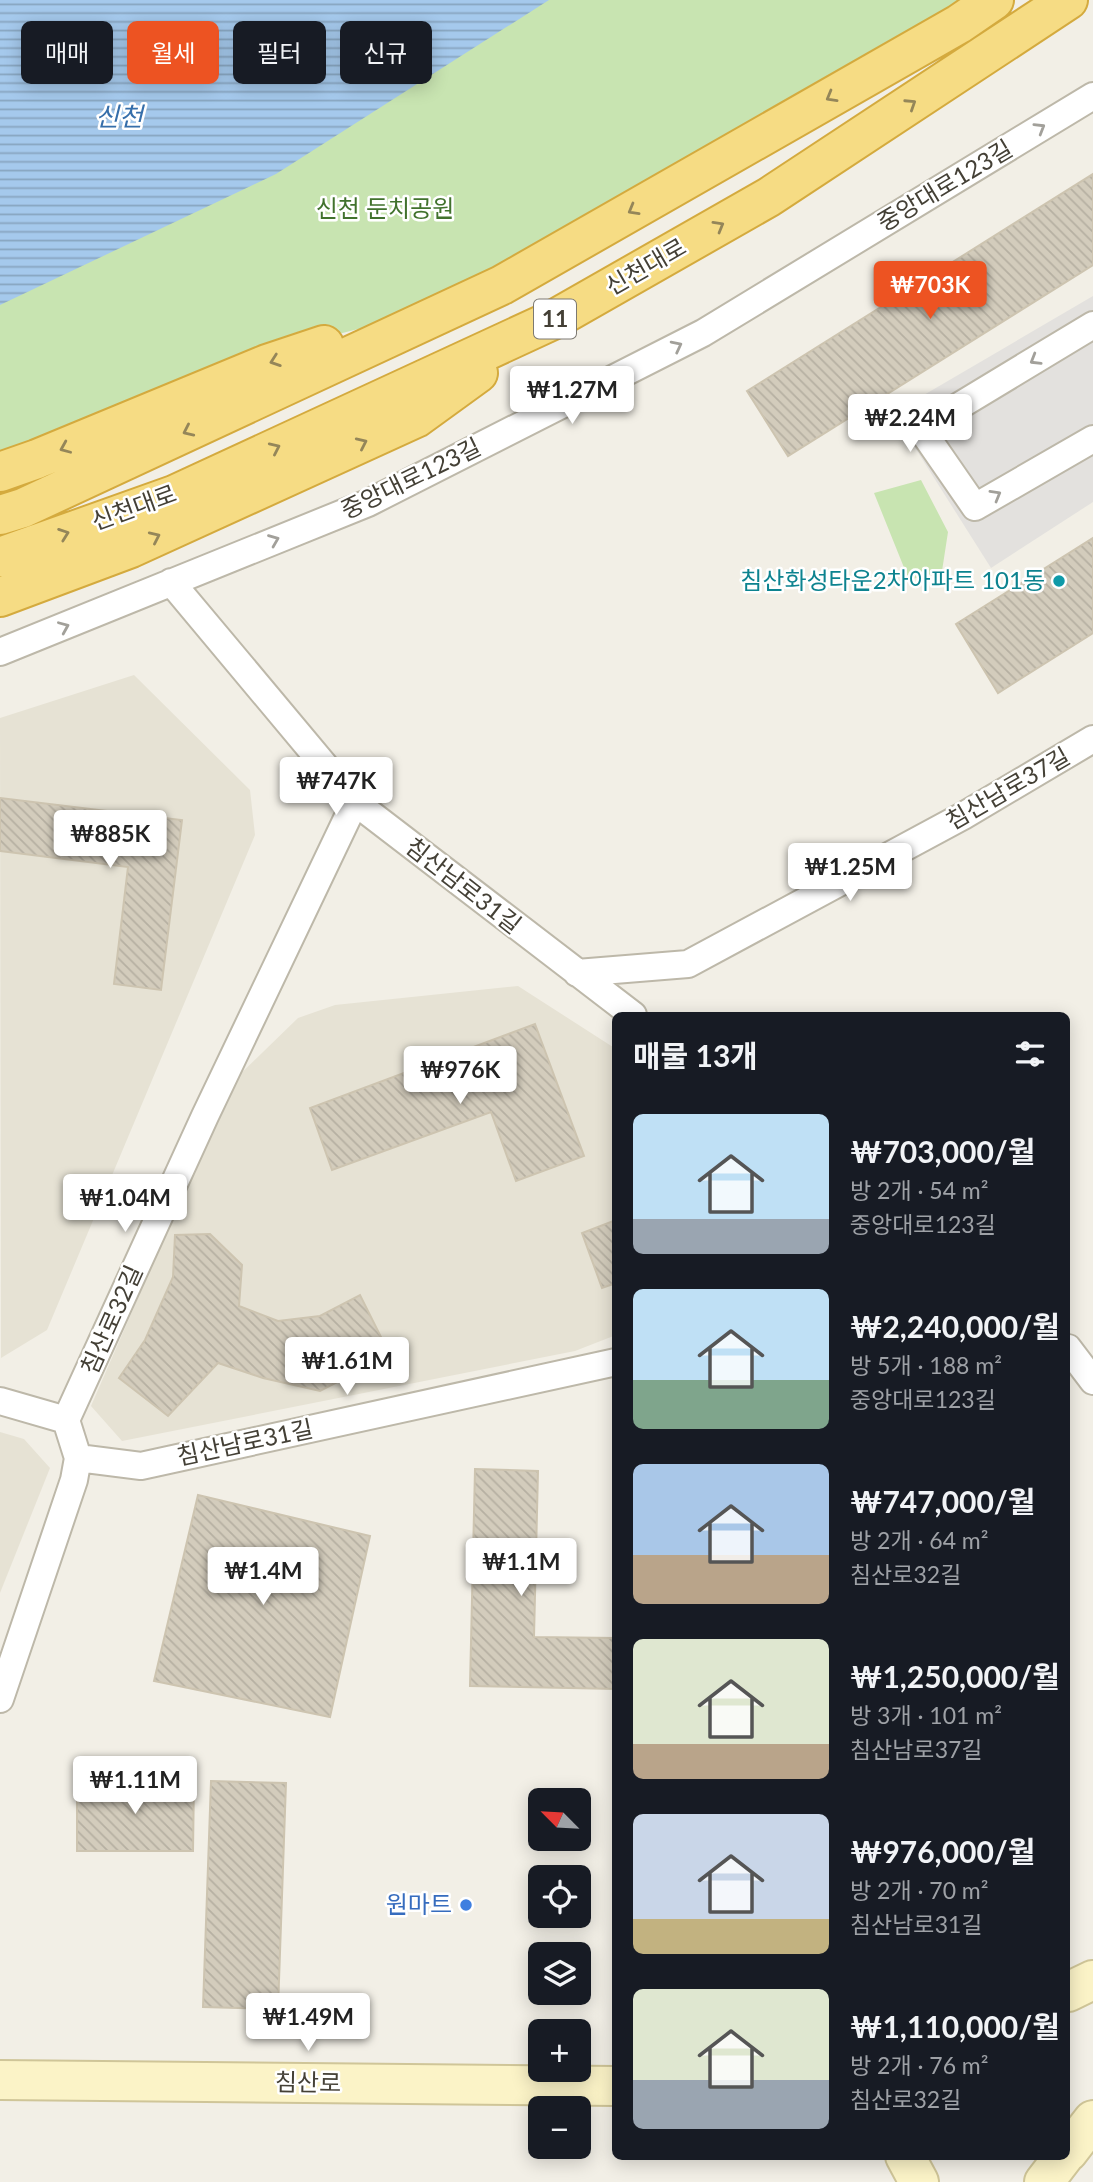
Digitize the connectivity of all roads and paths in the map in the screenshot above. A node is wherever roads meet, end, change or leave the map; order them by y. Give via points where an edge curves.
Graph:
1 (994, 0) edge
2 (1068, 0) edge
3 (1093, 96) edge
4 (502, 285) junction
5 (555, 319) junction
6 (1093, 325) edge
7 (1093, 439) edge
8 (0, 472) edge
9 (0, 515) edge
10 (0, 557) edge
11 (172, 582) junction
12 (0, 597) edge
13 (0, 652) edge
14 (1093, 740) edge
15 (355, 802) junction
16 (577, 973) junction
17 (629, 1012) edge
18 (1070, 1352) edge
19 (612, 1363) edge
20 (1093, 1381) edge
21 (0, 1401) edge
22 (66, 1420) junction
23 (78, 1458) junction
24 (0, 1699) edge
25 (1093, 1980) edge
26 (1070, 1991) edge
27 (0, 2080) edge
28 (612, 2086) edge
29 (1070, 2106) edge
30 (1093, 2108) edge
31 (1093, 2120) edge
32 (1070, 2149) edge
33 (907, 2160) edge
34 (1061, 2160) edge
35 (919, 2182) edge
36 (1044, 2182) edge

1 -> 4 highway, 신천대로 / 11
5 -> 2 highway, 신천대로 / 11 via 769,197
11 -> 3 street, 중앙대로123길 via 368,503 703,333
4 -> 8 highway via 267,364
4 -> 9 highway, 신천대로 / 11
10 -> 5 highway, 신천대로 / 11 via 174,495
12 -> 5 highway via 131,548 416,418
6 -> 7 street via 921,429 975,507
13 -> 11 street, 중앙대로123길
11 - 15 street, 침산남로31길
14 - 16 street, 침산남로37길 via 964,816 688,964
15 - 16 street, 침산남로31길
15 - 22 street, 침산로32길
16 - 17 street, 침산남로31길
18 - 20 street
19 - 23 street, 침산남로31길 via 141,1466
21 - 22 street
22 - 23 street
23 - 24 street
25 - 26 main road
27 - 28 main road, 침산로
29 - 30 main road
31 - 32 main road
33 - 35 main road
34 - 36 main road

